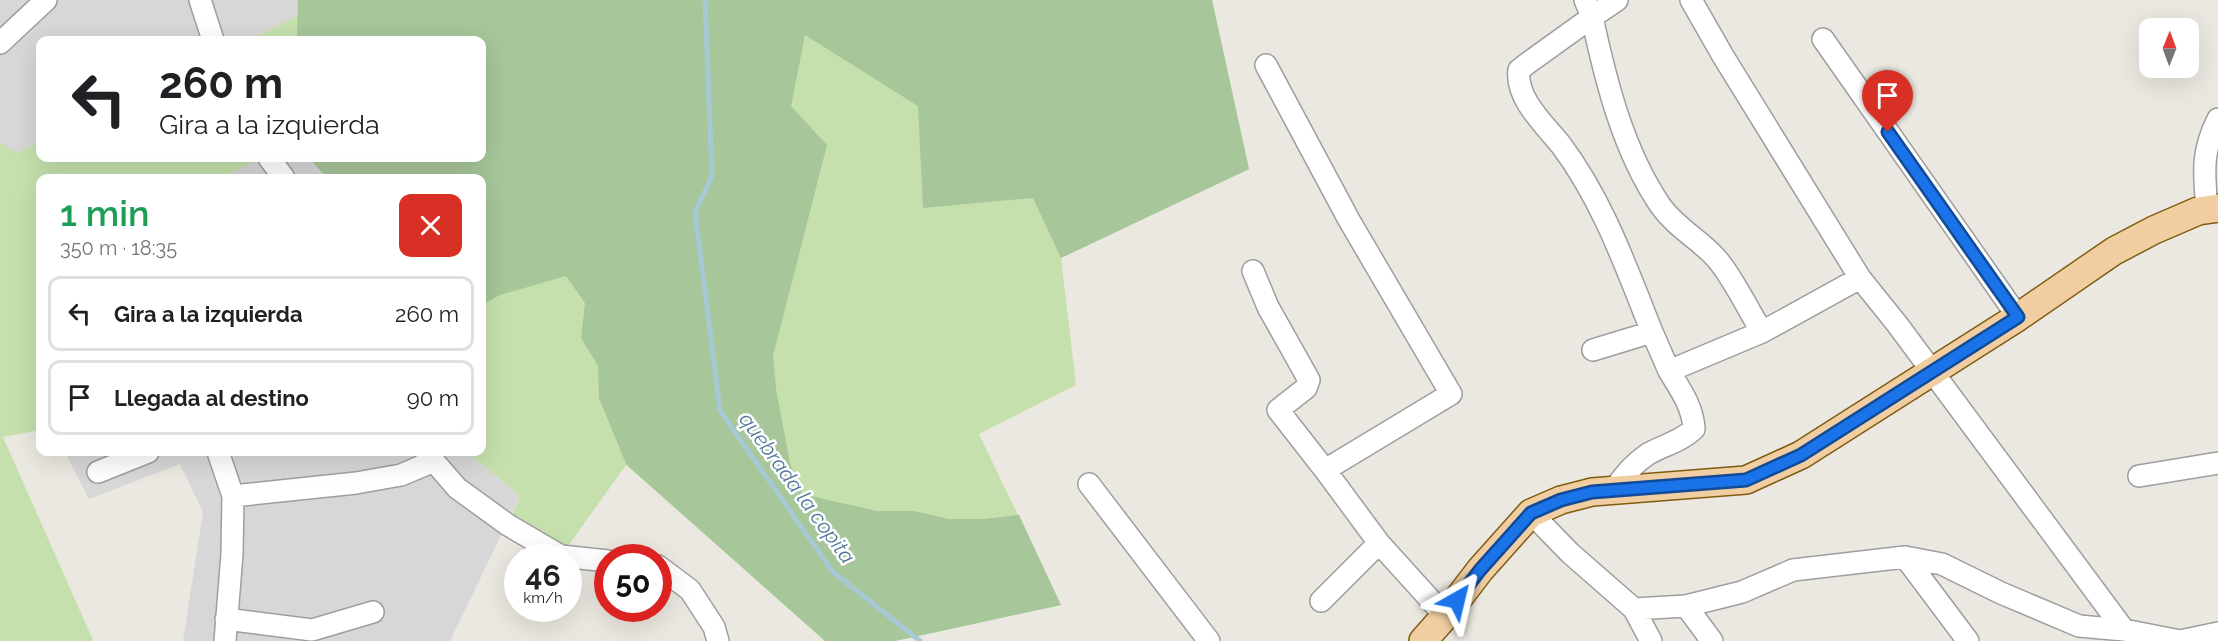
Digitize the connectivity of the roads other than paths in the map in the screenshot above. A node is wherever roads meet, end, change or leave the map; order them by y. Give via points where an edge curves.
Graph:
1 (46, 0) edge
2 (200, 0) edge
3 (1617, 0) edge
4 (1691, 0) edge
5 (1588, 9) edge
6 (212, 36) edge
7 (1823, 39) dead end
8 (0, 43) edge
9 (1266, 65) dead end
10 (2218, 119) edge
11 (2213, 209) edge
12 (1253, 271) dead end
13 (1860, 278) junction
14 (2018, 317) junction
15 (1652, 332) junction
16 (1762, 332) junction
17 (1593, 350) dead end
18 (1669, 370) junction
19 (1930, 371) junction
20 (138, 456) edge
21 (219, 456) edge
22 (430, 456) edge
23 (2218, 463) edge
24 (1325, 470) junction
25 (98, 472) dead end
26 (2139, 476) dead end
27 (1089, 484) dead end
28 (1613, 492) junction
29 (233, 496) junction
30 (1531, 513) junction
31 (1379, 543) junction
32 (1905, 557) junction
33 (594, 560) edge
34 (672, 576) edge
35 (1321, 601) dead end
36 (1686, 606) junction
37 (1634, 609) junction
38 (373, 612) dead end
39 (1445, 616) junction
40 (226, 619) junction
41 (2124, 630) junction
42 (2218, 633) edge
43 (225, 641) edge
44 (718, 641) edge
45 (1209, 641) edge
46 (1423, 641) edge
47 (1651, 641) edge
48 (1712, 641) edge
49 (1968, 641) edge
50 (2180, 641) edge

1 - 8 street
2 - 6 street
3 - 5 street
4 - 13 street
5 - 15 street via 1519,70 1518,76 1521,90 1539,120 1561,145 1600,209
5 - 16 street via 1629,149 1661,207 1718,261
7 - 14 street
9 - 24 street via 1349,220 1451,394
10 - 11 street via 2203,165
11 - 14 main road via 2198,211 2114,251
12 - 24 street via 1268,307 1309,380 1306,388 1278,410
13 - 16 street
13 - 19 street
14 - 19 main road
15 - 17 street
15 - 18 street
16 - 18 street
18 - 28 street via 1694,417 1694,429 1671,445 1648,454 1623,475
19 - 28 main road via 1801,455 1746,480
19 - 41 street
20 - 25 street
21 - 29 street
22 - 29 street via 401,475
22 - 33 street via 457,488 508,525 561,556
23 - 26 street
24 - 31 street
27 - 45 street
28 - 30 main road via 1592,492
29 - 40 street
30 - 37 street
30 - 39 main road
31 - 35 street
31 - 39 street
32 - 36 street via 1793,570 1742,592
32 - 41 street via 1942,564 2079,626
32 - 49 street
34 - 44 street via 690,590 714,627
36 - 37 street
36 - 48 street
37 - 47 street
38 - 40 street via 312,630
39 - 46 main road
40 - 43 street
41 - 50 street
42 - 50 street

